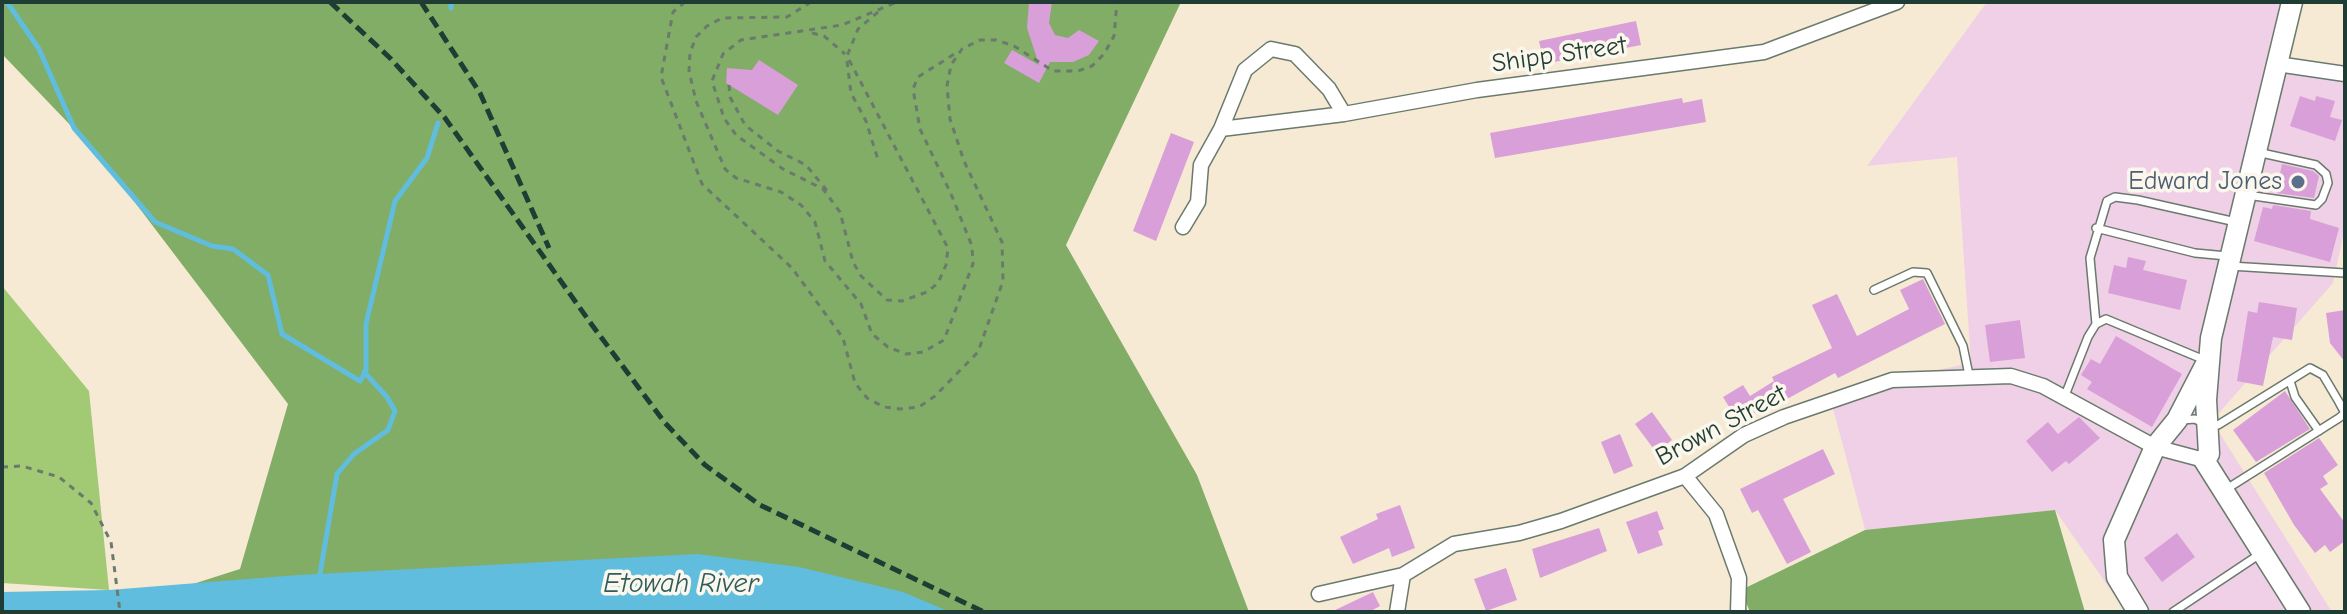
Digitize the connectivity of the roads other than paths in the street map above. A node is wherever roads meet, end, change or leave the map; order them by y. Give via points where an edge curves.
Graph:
1 (1897, 2) edge
2 (2292, 2) edge
3 (2277, 64) junction
4 (2345, 74) edge
5 (1344, 114) junction
6 (1221, 129) junction
7 (2255, 151) junction
8 (2244, 195) junction
9 (2238, 222) junction
10 (1183, 227) dead end
11 (2096, 228) junction
12 (2229, 261) junction
13 (2345, 273) edge
14 (1874, 290) dead end
15 (2096, 324) junction
16 (2207, 361) junction
17 (1969, 375) junction
18 (2290, 381) junction
19 (2064, 398) junction
20 (2177, 420) junction
21 (2208, 426) junction
22 (2319, 431) junction
23 (2155, 447) junction
24 (2204, 460) junction
25 (1685, 476) junction
26 (2223, 492) junction
27 (2260, 554) junction
28 (1403, 575) junction
29 (1319, 594) dead end
30 (1397, 612) edge
31 (1738, 612) edge
32 (2138, 612) edge
33 (2173, 612) edge
34 (2300, 612) edge

1 - 5 street, Shipp Street via 1764,52 1477,90
2 - 3 main road
3 - 4 street
3 - 7 main road
5 - 6 street, Shipp Street
5 - 6 street via 1329,89 1295,54 1271,49 1245,70
6 - 10 street via 1201,165 1198,202
7 - 8 main road
7 - 8 lane via 2316,165 2328,183 2316,205
8 - 9 main road
9 - 11 lane via 2115,197 2107,201
9 - 12 main road
11 - 12 lane
11 - 15 lane via 2090,258
12 - 13 lane
12 - 16 main road
14 - 17 lane via 1913,272 1927,273 1963,346
15 - 16 lane via 2106,319 2121,322
15 - 19 lane
16 - 20 main road
16 - 21 main road
17 - 19 street, Brown Street via 2011,376
17 - 25 street, Brown Street via 1892,380 1814,405 1744,435
18 - 21 lane
18 - 22 lane
18 - 22 lane via 2316,369 2339,402 2345,413
19 - 23 street, Brown Street
20 - 21 lane via 2195,419
20 - 23 main road
21 - 24 main road via 2209,454
22 - 26 lane
23 - 24 street, Brown Street
23 - 32 main road via 2117,531 2114,555 2117,577
24 - 26 main road
25 - 28 street, Brown Street via 1561,521 1454,544
25 - 31 street via 1716,514 1739,578
26 - 27 main road
27 - 33 lane
27 - 34 main road
28 - 29 street, Brown Street
28 - 30 street

